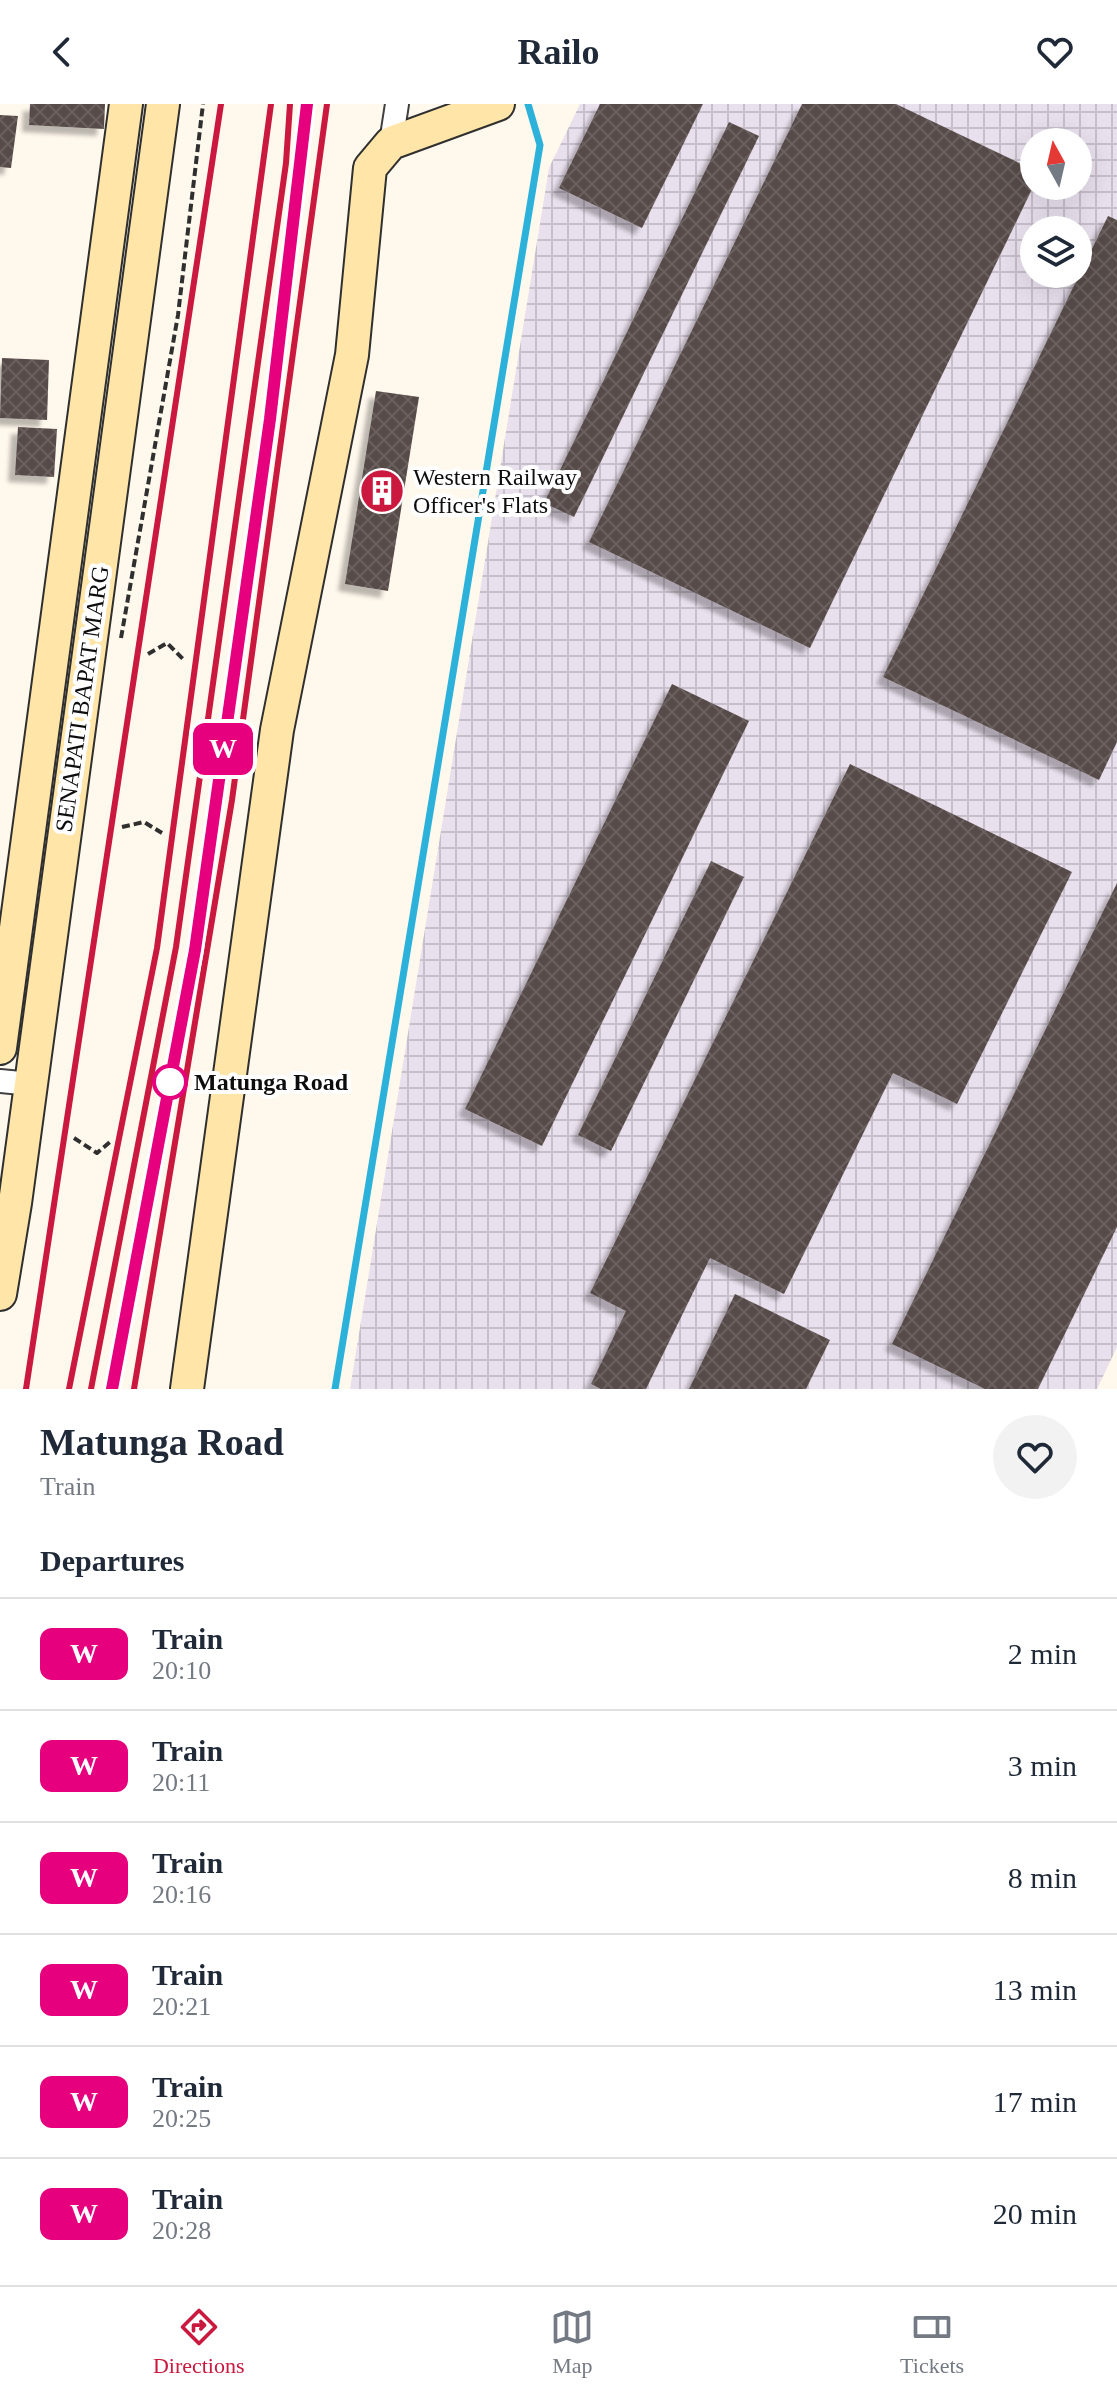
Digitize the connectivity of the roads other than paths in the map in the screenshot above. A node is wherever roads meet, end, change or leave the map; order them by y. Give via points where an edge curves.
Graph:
1 (126, 104) edge
2 (163, 104) edge
3 (397, 104) edge
4 (498, 104) edge
5 (391, 143) junction
6 (117, 173) junction
7 (153, 178) junction
8 (95, 330) junction
9 (131, 336) junction
10 (56, 625) junction
11 (92, 629) junction
12 (44, 714) junction
13 (79, 720) junction
14 (29, 827) junction
15 (64, 832) junction
16 (13, 951) junction
17 (48, 954) junction
18 (0, 1048) edge
19 (15, 1082) edge
20 (0, 1294) edge
21 (187, 1389) edge

1 - 6 main road, SENAPATI BAPAT MARG
2 - 7 main road, SENAPATI BAPAT MARG
3 - 5 street
4 - 5 main road
5 - 21 main road via 370,168 352,355 277,730
6 - 7 street
6 - 8 main road, SENAPATI BAPAT MARG
7 - 9 main road, SENAPATI BAPAT MARG
8 - 9 main road
8 - 10 main road, SENAPATI BAPAT MARG
9 - 11 main road, SENAPATI BAPAT MARG
10 - 11 main road
10 - 12 main road, SENAPATI BAPAT MARG
11 - 13 main road, SENAPATI BAPAT MARG
12 - 13 main road
12 - 14 main road, SENAPATI BAPAT MARG
13 - 15 main road, SENAPATI BAPAT MARG
14 - 15 main road
14 - 16 main road, SENAPATI BAPAT MARG
15 - 17 main road, SENAPATI BAPAT MARG
16 - 17 main road
16 - 18 main road, SENAPATI BAPAT MARG
17 - 19 main road, SENAPATI BAPAT MARG
19 - 20 main road, SENAPATI BAPAT MARG

